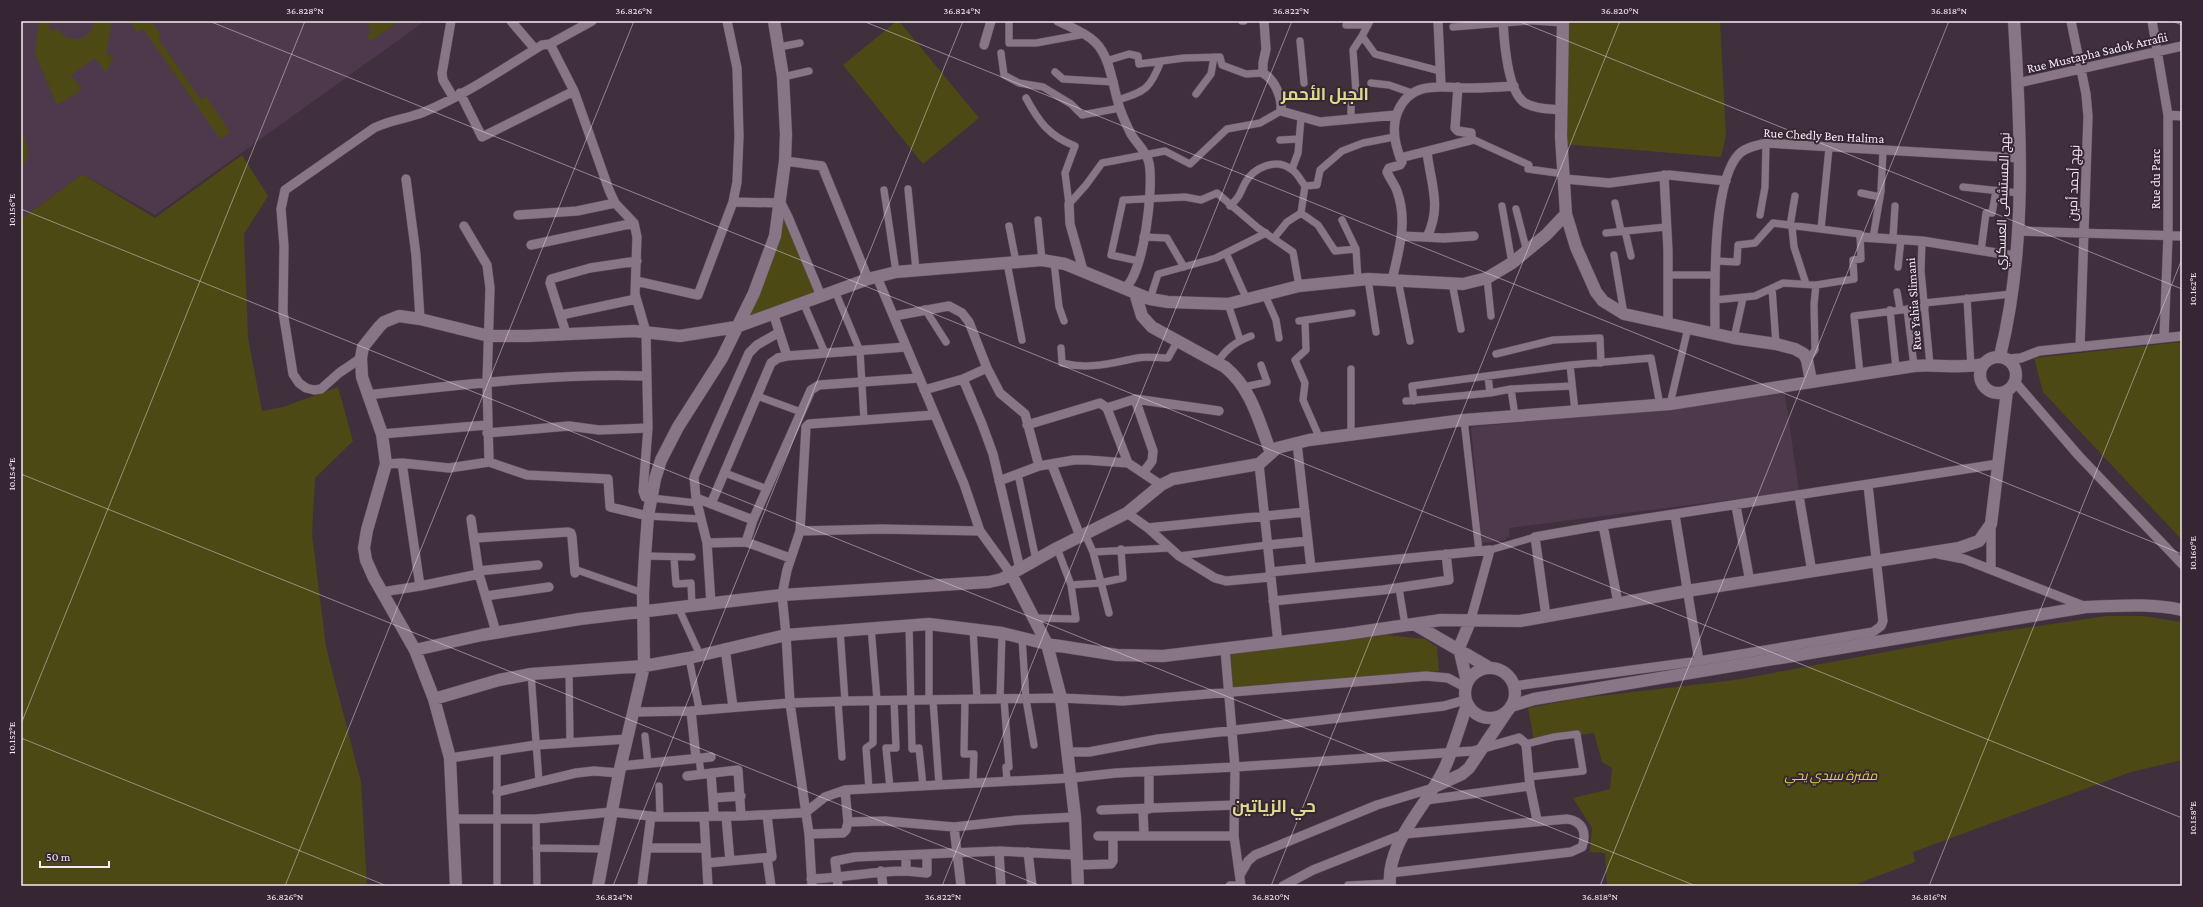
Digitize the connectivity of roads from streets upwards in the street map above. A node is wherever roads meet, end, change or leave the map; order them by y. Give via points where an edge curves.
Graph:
1 (451, 21) edge
2 (511, 21) edge
3 (592, 21) edge
4 (727, 21) edge
5 (774, 21) edge
6 (991, 21) edge
7 (1009, 21) edge
8 (1058, 21) edge
9 (1264, 21) edge
10 (1438, 21) edge
11 (1530, 21) edge
12 (1533, 21) edge
13 (2014, 21) edge
14 (2071, 21) edge
15 (2152, 21) edge
16 (1503, 22) edge
17 (1563, 22) edge
18 (1369, 23) edge
19 (1346, 25) dead end
20 (1453, 27) dead end
21 (1085, 34) junction
22 (1362, 36) junction
23 (1300, 41) dead end
24 (800, 42) dead end
25 (550, 44) junction
26 (984, 44) dead end
27 (2182, 46) edge
28 (779, 47) junction
29 (535, 49) junction
30 (1001, 52) dead end
31 (2157, 52) junction
32 (1214, 58) junction
33 (1106, 60) junction
34 (1161, 61) junction
35 (2080, 70) junction
36 (809, 71) dead end
37 (1440, 71) junction
38 (1055, 72) dead end
39 (1263, 73) junction
40 (783, 77) junction
41 (1114, 82) junction
42 (1304, 83) dead end
43 (1371, 83) dead end
44 (2018, 83) junction
45 (1441, 85) junction
46 (1514, 86) junction
47 (1458, 87) junction
48 (574, 91) junction
49 (1412, 93) junction
50 (1196, 94) dead end
51 (457, 95) junction
52 (1026, 98) dead end
53 (1119, 104) junction
54 (1561, 110) junction
55 (1281, 111) junction
56 (1396, 115) junction
57 (2168, 115) junction
58 (2182, 116) edge
59 (1301, 118) junction
60 (1351, 119) junction
61 (1394, 137) junction
62 (1299, 138) junction
63 (1472, 139) junction
64 (1280, 140) dead end
65 (1766, 143) junction
66 (1829, 148) junction
67 (1883, 151) junction
68 (1427, 152) junction
69 (1146, 155) junction
70 (1400, 158) junction
71 (2020, 158) junction
72 (786, 161) junction
73 (1292, 169) junction
74 (1664, 175) junction
75 (1564, 177) junction
76 (406, 179) dead end
77 (1726, 181) junction
78 (1305, 186) junction
79 (1963, 187) dead end
80 (908, 189) dead end
81 (884, 190) dead end
82 (1996, 192) junction
83 (1861, 193) dead end
84 (2019, 193) junction
85 (1795, 196) dead end
86 (1880, 197) junction
87 (1151, 198) junction
88 (733, 202) junction
89 (615, 203) junction
90 (781, 203) junction
91 (1615, 203) dead end
92 (1069, 204) junction
93 (1230, 206) junction
94 (1502, 206) dead end
95 (1895, 206) dead end
96 (1516, 209) dead end
97 (1301, 212) junction
98 (1566, 214) junction
99 (518, 215) dead end
100 (1760, 215) dead end
101 (1038, 220) dead end
102 (1342, 220) dead end
103 (634, 223) junction
104 (464, 226) dead end
105 (1009, 226) dead end
106 (1666, 227) junction
107 (1791, 227) junction
108 (1822, 229) junction
109 (1623, 231) junction
110 (2018, 231) junction
111 (2085, 232) junction
112 (1266, 233) junction
113 (1606, 233) dead end
114 (1402, 236) junction
115 (1474, 236) dead end
116 (2168, 236) junction
117 (2182, 236) edge
118 (1144, 237) junction
119 (1427, 237) junction
120 (1274, 238) junction
121 (1861, 238) junction
122 (1873, 238) junction
123 (1897, 238) junction
124 (1922, 241) junction
125 (532, 245) dead end
126 (1356, 250) junction
127 (1527, 252) junction
128 (1981, 252) junction
129 (1226, 253) junction
130 (1614, 255) dead end
131 (1631, 256) dead end
132 (2015, 256) junction
133 (637, 260) junction
134 (1042, 260) junction
135 (1139, 261) junction
136 (1715, 261) junction
137 (1011, 262) junction
138 (1054, 262) junction
139 (1512, 263) junction
140 (1184, 267) junction
141 (1898, 267) dead end
142 (916, 270) junction
143 (1083, 270) junction
144 (896, 272) junction
145 (1668, 275) junction
146 (1714, 275) junction
147 (872, 278) junction
148 (1487, 278) junction
149 (1363, 279) junction
150 (1395, 280) junction
151 (636, 282) junction
152 (1452, 283) junction
153 (1806, 284) junction
154 (1816, 285) junction
155 (1299, 286) junction
156 (1772, 288) junction
157 (835, 291) junction
158 (1130, 291) junction
159 (1897, 292) dead end
160 (2012, 294) junction
161 (1265, 295) junction
162 (821, 296) junction
163 (1743, 298) junction
164 (1967, 298) junction
165 (636, 299) junction
166 (1150, 299) junction
167 (1247, 300) junction
168 (1715, 300) junction
169 (803, 302) junction
170 (1228, 304) junction
171 (1925, 305) junction
172 (925, 309) junction
173 (1904, 309) junction
174 (1890, 310) junction
175 (773, 313) junction
176 (1352, 313) dead end
177 (1624, 314) junction
178 (561, 315) junction
179 (894, 316) junction
180 (1491, 316) dead end
181 (420, 319) junction
182 (1064, 321) dead end
183 (1668, 323) junction
184 (736, 327) junction
185 (1688, 328) junction
186 (1461, 329) dead end
187 (646, 332) junction
188 (1376, 332) dead end
189 (566, 333) junction
190 (1715, 333) junction
191 (778, 334) junction
192 (489, 336) junction
193 (1251, 336) dead end
194 (2182, 336) edge
195 (1279, 338) dead end
196 (1734, 338) junction
197 (2164, 338) junction
198 (1022, 340) dead end
199 (1240, 340) junction
200 (1410, 341) dead end
201 (946, 342) dead end
202 (1177, 342) junction
203 (1776, 344) junction
204 (906, 347) junction
205 (2080, 347) junction
206 (1061, 348) dead end
207 (860, 351) junction
208 (825, 354) junction
209 (1496, 354) dead end
210 (786, 356) junction
211 (361, 358) junction
212 (2004, 358) junction
213 (1807, 360) junction
214 (1217, 363) junction
215 (1601, 363) junction
216 (1983, 364) junction
217 (1261, 365) dead end
218 (1570, 365) junction
219 (1930, 365) junction
220 (1914, 366) junction
221 (1971, 367) junction
222 (987, 368) junction
223 (1896, 368) junction
224 (1351, 369) dead end
225 (1860, 374) junction
226 (646, 376) junction
227 (1488, 376) junction
228 (919, 378) junction
229 (963, 379) junction
230 (1811, 381) junction
231 (487, 382) junction
232 (861, 383) junction
233 (1572, 386) junction
234 (1244, 387) junction
235 (2011, 387) junction
236 (1511, 389) junction
237 (924, 390) junction
238 (1490, 393) junction
239 (368, 395) junction
240 (757, 396) junction
241 (1134, 399) junction
242 (1414, 401) junction
243 (1406, 402) dead end
244 (1665, 404) junction
245 (1107, 408) junction
246 (1219, 411) dead end
247 (1575, 411) junction
248 (801, 413) junction
249 (934, 415) junction
250 (1515, 416) junction
251 (864, 420) junction
252 (1464, 420) junction
253 (808, 425) junction
254 (1027, 425) junction
255 (648, 428) junction
256 (487, 429) junction
257 (382, 434) junction
258 (1351, 435) junction
259 (1320, 439) junction
260 (1298, 443) junction
261 (1271, 453) junction
262 (489, 462) junction
263 (402, 463) junction
264 (1128, 463) junction
265 (386, 464) junction
266 (1258, 464) junction
267 (1998, 464) junction
268 (1052, 465) junction
269 (1039, 466) junction
270 (725, 472) junction
271 (1143, 473) junction
272 (1018, 474) junction
273 (999, 481) junction
274 (1161, 485) junction
275 (1868, 485) junction
276 (767, 489) junction
277 (1799, 496) junction
278 (651, 498) junction
279 (696, 500) junction
280 (711, 504) junction
281 (1736, 506) junction
282 (1305, 512) junction
283 (1127, 513) junction
284 (1675, 515) junction
285 (648, 516) junction
286 (1264, 516) junction
287 (701, 519) junction
288 (471, 520) dead end
289 (753, 520) junction
290 (1991, 524) junction
291 (1603, 525) junction
292 (1148, 528) junction
293 (800, 531) junction
294 (980, 531) junction
295 (1083, 535) junction
296 (475, 538) junction
297 (1535, 538) junction
298 (1308, 541) junction
299 (746, 542) junction
300 (707, 543) junction
301 (1267, 545) junction
302 (1057, 548) junction
303 (1169, 548) junction
304 (1121, 549) junction
305 (1490, 550) junction
306 (1479, 551) junction
307 (1093, 552) junction
308 (1446, 554) junction
309 (1931, 554) junction
310 (645, 556) junction
311 (1179, 556) junction
312 (692, 557) dead end
313 (674, 558) junction
314 (790, 558) junction
315 (1036, 560) junction
316 (1877, 560) junction
317 (2182, 564) edge
318 (538, 565) dead end
319 (1311, 568) junction
320 (1991, 569) junction
321 (574, 571) joint
322 (1016, 571) junction
323 (1812, 572) junction
324 (479, 573) junction
325 (1270, 575) junction
326 (1750, 582) junction
327 (1100, 583) junction
328 (1071, 585) junction
329 (420, 586) junction
330 (549, 587) dead end
331 (1399, 588) junction
332 (1687, 591) junction
333 (382, 592) junction
334 (643, 593) junction
335 (782, 595) junction
336 (486, 596) junction
337 (1273, 601) junction
338 (1618, 603) junction
339 (711, 604) junction
340 (692, 606) junction
341 (678, 607) junction
342 (2086, 607) junction
343 (2182, 610) edge
344 (644, 612) junction
345 (1109, 613) dead end
346 (1546, 616) junction
347 (1034, 618) junction
348 (1471, 619) junction
349 (909, 624) junction
350 (929, 624) junction
351 (1410, 624) junction
352 (872, 627) junction
353 (973, 629) junction
354 (840, 630) junction
355 (496, 632) junction
356 (1002, 633) junction
357 (786, 635) junction
358 (1022, 638) junction
359 (1278, 643) junction
360 (1047, 644) junction
361 (725, 648) junction
362 (1459, 648) junction
363 (1225, 649) junction
364 (415, 650) junction
365 (694, 656) junction
366 (1699, 661) junction
367 (644, 666) junction
368 (1490, 668) junction
369 (569, 671) junction
370 (532, 674) junction
371 (1466, 685) junction
372 (1515, 689) junction
373 (1228, 692) junction
374 (1061, 698) junction
375 (434, 699) junction
376 (977, 699) junction
377 (1002, 699) junction
378 (1026, 699) junction
379 (1534, 699) junction
380 (875, 700) junction
381 (894, 700) junction
382 (911, 700) junction
383 (931, 700) junction
384 (965, 700) junction
385 (841, 701) junction
386 (1466, 702) junction
387 (790, 703) junction
388 (733, 707) junction
389 (1509, 709) junction
390 (695, 710) junction
391 (634, 712) junction
392 (1232, 731) junction
393 (645, 736) dead end
394 (628, 739) junction
395 (570, 742) junction
396 (1526, 744) junction
397 (536, 745) junction
398 (1034, 745) dead end
399 (1483, 749) junction
400 (496, 751) junction
401 (1451, 751) junction
402 (1068, 752) junction
403 (711, 757) dead end
404 (842, 757) dead end
405 (450, 758) junction
406 (697, 758) junction
407 (648, 764) junction
408 (1235, 767) junction
409 (620, 770) junction
410 (1149, 772) junction
411 (706, 774) junction
412 (687, 776) dead end
413 (1071, 778) junction
414 (1007, 780) junction
415 (1529, 781) junction
416 (539, 782) junction
417 (973, 782) junction
418 (939, 784) junction
419 (660, 786) dead end
420 (923, 786) junction
421 (890, 788) junction
422 (1433, 788) junction
423 (869, 789) junction
424 (845, 790) junction
425 (497, 792) junction
426 (741, 796) junction
427 (713, 798) junction
428 (1426, 800) junction
429 (1235, 805) junction
430 (1146, 809) junction
431 (1102, 810) dead end
432 (612, 812) junction
433 (806, 812) junction
434 (767, 815) junction
435 (656, 816) junction
436 (714, 816) junction
437 (726, 816) junction
438 (741, 816) junction
439 (704, 817) junction
440 (1076, 817) junction
441 (454, 819) junction
442 (536, 819) junction
443 (496, 820) junction
444 (1537, 820) junction
445 (848, 822) junction
446 (954, 827) junction
447 (809, 834) junction
448 (1404, 834) junction
449 (1144, 835) junction
450 (1098, 836) dead end
451 (1113, 836) junction
452 (1234, 836) junction
453 (536, 848) junction
454 (648, 848) junction
455 (705, 848) junction
456 (606, 849) junction
457 (999, 851) junction
458 (1028, 852) junction
459 (957, 853) junction
460 (906, 854) junction
461 (927, 854) junction
462 (767, 858) junction
463 (1078, 860) junction
464 (730, 861) junction
465 (707, 863) junction
466 (880, 871) junction
467 (906, 871) junction
468 (1240, 875) junction
469 (1390, 881) edge
470 (838, 882) edge
471 (812, 883) edge
472 (456, 886) edge
473 (497, 886) edge
474 (537, 886) edge
475 (598, 886) edge
476 (642, 886) edge
477 (706, 886) edge
478 (771, 886) edge
479 (883, 886) edge
480 (961, 886) edge
481 (1001, 886) edge
482 (1032, 886) edge
483 (1078, 886) edge
484 (1230, 886) edge
485 (1235, 886) edge
486 (1241, 886) edge
487 (1283, 886) edge
488 (1348, 886) edge

1 - 51 street via 442,73 443,80
2 - 29 street
3 - 25 street
4 - 88 street via 736,68 739,136 737,182
5 - 28 street
6 - 26 street
7 - 21 street via 1009,43 1036,43
8 - 21 street
9 - 39 street via 1266,49
10 - 37 street
11 - 16 street
12 - 17 street
13 - 44 street, نهج المستشفى العسكري
14 - 35 street, نهج أحمد أمين
15 - 31 street, Rue du Parc
16 - 20 street
16 - 46 street via 1504,46
17 - 54 street
18 - 19 street
18 - 22 street
21 - 33 street via 1097,44
22 - 37 street via 1375,54
22 - 60 street via 1354,50 1356,92 1351,94
23 - 42 street
24 - 28 street
25 - 29 street
25 - 48 street
27 - 31 street, Rue Mustapha Sadok Arrafii
28 - 40 street
29 - 51 street
30 - 53 street via 1004,75 1019,82 1043,87 1071,104 1082,115
31 - 35 street, Rue Mustapha Sadok Arrafii
31 - 57 street, Rue du Parc
32 - 34 street
32 - 39 street via 1220,57 1222,65 1246,74
32 - 50 street via 1211,74
33 - 34 street via 1129,54 1138,56 1139,64
33 - 41 street
34 - 53 street via 1154,79 1142,92
35 - 44 street, Rue Mustapha Sadok Arrafii
35 - 111 street, نهج أحمد أمين via 2088,116
36 - 40 street
37 - 45 street
38 - 41 street via 1063,79
39 - 55 street via 1270,78 1279,94
40 - 72 street
41 - 53 street
43 - 49 street via 1389,85
44 - 71 street, نهج المستشفى العسكري
45 - 47 street
45 - 49 street
46 - 47 street
46 - 54 street via 1526,104
47 - 63 street via 1455,128 1471,133
48 - 51 street via 482,137
48 - 89 street
49 - 56 street via 1401,104
51 - 211 street via 422,113 388,121 374,128 297,180 285,190 282,197 284,312 293,374 306,388 321,389
52 - 92 street via 1039,122 1060,140 1075,146 1065,173
53 - 69 street via 1132,135
54 - 75 street
55 - 59 street
55 - 69 street via 1260,123 1227,129 1190,164 1165,151
56 - 60 street
56 - 61 street
57 - 58 street
57 - 116 street, Rue du Parc
59 - 60 street via 1320,122
59 - 62 street
61 - 70 street
61 - 78 street via 1363,143 1342,151 1320,170 1317,185
62 - 64 street
62 - 73 street via 1298,153
63 - 68 street
63 - 75 street via 1529,165 1528,169
65 - 66 street, Rue Chedly Ben Halima
65 - 77 street, Rue Chedly Ben Halima via 1748,148 1740,154
65 - 100 street via 1765,187
66 - 67 street, Rue Chedly Ben Halima
66 - 108 street
67 - 71 street, Rue Chedly Ben Halima
67 - 86 street
68 - 70 street
68 - 119 street via 1436,210
69 - 87 street via 1149,163
69 - 92 street via 1102,163
70 - 114 street via 1400,165 1390,167 1387,172 1399,196
71 - 84 street, نهج المستشفى العسكري
72 - 90 street
72 - 147 street via 822,166
73 - 78 street
73 - 93 street via 1279,164 1266,165 1246,182 1241,195
74 - 75 street via 1609,183
74 - 77 street
74 - 106 street
75 - 98 street
76 - 181 street via 416,255
77 - 136 street, Rue Chedly Ben Halima
78 - 97 street
79 - 82 street
80 - 142 street
81 - 144 street
82 - 84 street
82 - 128 street via 1992,213 1986,213
83 - 86 street
84 - 110 street, نهج المستشفى العسكري
85 - 107 street
86 - 122 street
87 - 93 street via 1185,197 1201,200 1217,193
87 - 118 street
87 - 135 street via 1123,200 1111,255
88 - 90 street
88 - 151 street via 698,295
89 - 99 street via 577,211
89 - 103 street
90 - 162 street
90 - 184 street via 766,264
91 - 109 street
92 - 143 street via 1070,224
93 - 112 street
94 - 139 street
95 - 123 street
96 - 127 street
97 - 120 street via 1287,222
97 - 126 street via 1318,225 1335,251
98 - 127 street
98 - 177 street via 1576,247 1596,292
101 - 134 street
102 - 126 street
103 - 125 street
103 - 133 street
104 - 192 street via 487,265 490,288
105 - 137 street
106 - 109 street
106 - 145 street
107 - 108 street
107 - 136 street via 1773,224 1755,243 1738,245 1737,262
107 - 153 street via 1794,247
108 - 121 street via 1860,234
109 - 113 street
109 - 131 street
110 - 111 street
110 - 132 street, نهج المستشفى العسكري
111 - 116 street
111 - 205 street, نهج أحمد أمين
112 - 120 street
112 - 129 street
114 - 119 street
114 - 150 street
115 - 119 street
116 - 117 street
116 - 197 street, Rue du Parc
118 - 135 street
118 - 140 street via 1167,238
120 - 155 street via 1293,252
121 - 122 street
121 - 154 street via 1861,259 1854,260 1854,279
122 - 123 street
123 - 124 street
123 - 141 street
124 - 128 street
124 - 171 street, Rue Yahia Slimani via 1921,271
126 - 149 street
127 - 139 street
128 - 132 street
129 - 140 street
129 - 167 street
130 - 177 street
132 - 160 street, نهج المستشفى العسكري
133 - 151 street
133 - 178 street via 590,268 551,279 550,283
134 - 137 street
134 - 138 street
135 - 158 street
136 - 146 street, Rue Chedly Ben Halima
137 - 142 street
137 - 198 street
138 - 143 street
138 - 182 street via 1059,307
139 - 148 street
140 - 166 street via 1158,274
142 - 144 street
143 - 158 street
144 - 147 street
145 - 146 street
145 - 183 street
146 - 168 street, Rue Chedly Ben Halima
147 - 157 street
147 - 179 street
148 - 152 street via 1463,284
148 - 180 street
149 - 150 street
149 - 155 street
149 - 188 street
150 - 152 street
150 - 200 street
151 - 165 street
152 - 186 street
153 - 154 street
153 - 156 street via 1783,283
154 - 213 street via 1814,350
155 - 161 street
156 - 163 street via 1755,296
156 - 203 street
157 - 162 street
157 - 207 street
158 - 166 street
158 - 202 street via 1147,322
159 - 173 street
160 - 164 street
160 - 212 street, نهج المستشفى العسكري
161 - 167 street
161 - 195 street via 1276,320
162 - 169 street
163 - 168 street
163 - 196 street
164 - 171 street
164 - 221 street
165 - 178 street
165 - 187 street
166 - 170 street
167 - 170 street
168 - 190 street, Rue Chedly Ben Halima
169 - 175 street
169 - 208 street
170 - 199 street
171 - 173 street
171 - 219 street, Rue Yahia Slimani
172 - 179 street
172 - 201 street
172 - 222 street via 948,306 962,313 969,322
173 - 174 street
173 - 220 street
174 - 223 street
174 - 225 street via 1854,316
175 - 184 street
175 - 191 street
176 - 259 street via 1302,320 1306,350 1295,360 1304,383 1303,400
177 - 183 street
178 - 189 street
179 - 204 street
181 - 192 street
181 - 211 street via 399,316 384,322 369,337 363,347
183 - 185 street
184 - 187 street via 680,336
184 - 278 street via 722,358 678,427 661,460
185 - 190 street
185 - 244 street
187 - 189 street
187 - 226 street
189 - 192 street
190 - 196 street
191 - 210 street
191 - 279 street via 757,345 743,363 694,477
192 - 231 street
193 - 199 street
194 - 197 street
196 - 203 street
197 - 205 street
199 - 214 street via 1226,349
202 - 206 street via 1168,358 1138,358 1112,364 1079,367 1062,363
202 - 214 street
203 - 213 street via 1800,352
204 - 207 street
204 - 228 street
205 - 212 street via 2039,351 2021,358
207 - 208 street
207 - 232 street
208 - 210 street
209 - 215 street via 1553,340 1600,338
210 - 240 street via 772,363
211 - 239 street via 362,377
212 - 216 street via 1989,359
212 - 235 street via 2016,369
213 - 230 street
214 - 234 street via 1235,376
215 - 218 street
215 - 244 street via 1651,358
216 - 221 street
216 - 235 street via 1980,377 1982,384 1993,393
217 - 234 street via 1268,382
218 - 227 street
218 - 233 street
219 - 220 street
219 - 221 street
220 - 223 street
222 - 229 street
222 - 254 street via 1000,393 1025,414
223 - 225 street
224 - 258 street
225 - 230 street
226 - 231 street via 604,375
226 - 255 street
227 - 238 street
227 - 242 street via 1412,386
228 - 232 street
228 - 237 street
229 - 237 street
229 - 273 street via 982,424
230 - 244 street
231 - 239 street
231 - 256 street
232 - 248 street via 814,387
232 - 251 street
233 - 236 street
233 - 247 street
234 - 261 street
235 - 267 street
235 - 317 street
236 - 238 street
236 - 250 street
237 - 249 street
238 - 242 street
239 - 257 street
240 - 248 street
240 - 270 street
241 - 245 street
241 - 246 street
241 - 271 street via 1153,451 1152,461
242 - 243 street
244 - 247 street
245 - 254 street via 1100,403
245 - 264 street
247 - 250 street
248 - 253 street via 806,416
248 - 276 street
249 - 251 street
249 - 294 street via 964,484
250 - 252 street
251 - 253 street
252 - 258 street
252 - 306 street
253 - 293 street via 805,436
254 - 269 street
255 - 256 street via 599,430 569,426
255 - 278 street via 643,491 645,497
256 - 257 street
256 - 262 street
257 - 265 street
258 - 259 street
259 - 260 street
260 - 261 street via 1284,446
260 - 282 street
261 - 266 street
262 - 263 street via 449,468
262 - 285 street via 527,475 608,479 610,507
263 - 265 street
263 - 329 street
264 - 268 street via 1074,460
264 - 271 street
265 - 333 street via 364,548 366,560
266 - 274 street via 1181,477
266 - 286 street
267 - 275 street
267 - 290 street
268 - 269 street
268 - 295 street
269 - 272 street
270 - 276 street
270 - 280 street
271 - 274 street
272 - 273 street
272 - 315 street
273 - 322 street
274 - 283 street
275 - 277 street
275 - 316 street
276 - 289 street
277 - 281 street
277 - 323 street
278 - 279 street
278 - 285 street
279 - 280 street
279 - 287 street
280 - 289 street
281 - 284 street
281 - 326 street
282 - 286 street
282 - 298 street
283 - 292 street
283 - 295 street
284 - 291 street
284 - 332 street
285 - 287 street
285 - 310 street
286 - 292 street
286 - 301 street
287 - 300 street
288 - 296 street
289 - 299 street
290 - 309 street via 1979,541
290 - 320 street
291 - 297 street
291 - 338 street
292 - 303 street
293 - 294 street
293 - 314 street
294 - 322 street
295 - 302 street
295 - 307 street
296 - 321 street via 571,533
296 - 324 street
297 - 305 street
297 - 346 street
298 - 301 street
298 - 319 street
299 - 300 street
299 - 314 street
300 - 339 street
301 - 311 street
301 - 325 street
302 - 315 street
302 - 328 street
303 - 304 street
303 - 311 street
304 - 307 street
304 - 327 street via 1123,578
305 - 306 street
305 - 348 street
306 - 308 street
307 - 327 street
308 - 319 street
308 - 331 street via 1449,580
309 - 316 street
309 - 320 street via 1964,559
310 - 313 street
310 - 334 street
311 - 325 street via 1219,580
312 - 313 street
313 - 340 street via 676,584 691,583
314 - 335 street
315 - 322 street
316 - 323 street
316 - 366 street via 1883,621 1878,630
318 - 324 street
319 - 325 street
320 - 342 street
321 - 334 street
322 - 335 street via 1002,579 988,582
322 - 347 street
323 - 326 street
324 - 329 street
324 - 336 street
325 - 337 street
326 - 332 street
327 - 328 street
327 - 345 street
328 - 347 street via 1076,619
329 - 333 street
330 - 336 street
331 - 337 street
331 - 351 street
332 - 338 street
332 - 366 street
333 - 364 street
334 - 344 street
335 - 339 street
335 - 357 street
336 - 355 street
337 - 359 street
338 - 346 street
339 - 340 street
340 - 341 street
341 - 344 street
341 - 365 street
342 - 343 street via 2129,605
342 - 379 street
344 - 355 street
344 - 367 street
346 - 348 street via 1520,620
347 - 360 street
348 - 351 street
348 - 362 street
349 - 350 street
349 - 352 street
349 - 382 street
350 - 353 street
350 - 383 street
351 - 359 street
351 - 362 street
352 - 354 street
352 - 380 street
353 - 356 street
353 - 376 street
354 - 357 street
354 - 385 street
355 - 364 street
356 - 358 street
356 - 377 street
357 - 361 street
357 - 387 street
358 - 360 street
358 - 378 street
359 - 363 street
360 - 363 street via 1117,655 1163,656
360 - 374 street
361 - 365 street
361 - 388 street
362 - 368 street
362 - 371 street
363 - 373 street
364 - 375 street
365 - 367 street
365 - 390 street
366 - 372 street
367 - 369 street
367 - 391 street
368 - 371 street via 1475,673
368 - 372 street via 1507,674
369 - 370 street
369 - 395 street
370 - 375 street via 499,680
370 - 397 street
371 - 373 street via 1448,678 1426,676
371 - 386 street
372 - 379 street
372 - 389 street
373 - 374 street via 1123,702
373 - 392 street
374 - 378 street
374 - 402 street
375 - 405 street
376 - 377 street
376 - 384 street
377 - 378 street
377 - 414 street via 1009,766 1006,767
378 - 398 street
379 - 389 street
380 - 381 street
380 - 385 street
380 - 423 street via 873,743 866,748
381 - 382 street
381 - 421 street via 896,748 886,748
382 - 383 street
382 - 420 street via 912,749 919,748
383 - 384 street
383 - 418 street
384 - 417 street via 964,754 974,754
385 - 387 street
385 - 404 street
386 - 389 street via 1473,712 1487,718 1501,716
386 - 392 street
386 - 401 street
387 - 388 street
387 - 433 street
388 - 390 street
389 - 399 street
390 - 391 street
390 - 406 street
391 - 394 street
392 - 402 street via 1158,739 1089,752
392 - 408 street
393 - 407 street
394 - 395 street
394 - 409 street
395 - 397 street
396 - 399 street via 1520,738 1514,738
396 - 415 street
396 - 415 street via 1577,734 1583,771
397 - 400 street
397 - 416 street
399 - 401 street
399 - 422 street via 1462,774
400 - 405 street
400 - 425 street
401 - 408 street
401 - 422 street via 1446,766
402 - 413 street
403 - 406 street
405 - 441 street
406 - 407 street
406 - 411 street
407 - 409 street
408 - 410 street
408 - 429 street
409 - 416 street via 576,773
409 - 432 street
410 - 413 street
410 - 430 street
411 - 412 street
411 - 426 street via 738,770
411 - 427 street
413 - 414 street
413 - 440 street
414 - 417 street
415 - 428 street
415 - 444 street
416 - 425 street
417 - 418 street
418 - 420 street
419 - 435 street
420 - 421 street
421 - 423 street
422 - 428 street
422 - 468 street via 1377,805 1255,855 1248,860
423 - 424 street
424 - 433 street via 825,797
424 - 445 street
425 - 443 street
426 - 427 street
426 - 438 street
427 - 436 street
428 - 448 street
429 - 430 street
429 - 452 street
430 - 431 street
430 - 449 street
432 - 435 street
432 - 442 street
432 - 456 street
433 - 434 street
433 - 447 street
434 - 438 street
434 - 462 street via 773,854
435 - 439 street
435 - 454 street
436 - 437 street
436 - 439 street
437 - 438 street
437 - 464 street
439 - 455 street
440 - 446 street
440 - 463 street
441 - 443 street
441 - 472 street
442 - 443 street
442 - 453 street
443 - 473 street
444 - 448 street
444 - 469 street via 1573,820 1584,830 1582,847 1571,852
445 - 446 street via 885,821
445 - 447 street via 843,832
446 - 459 street
447 - 471 street
448 - 469 street via 1393,861
448 - 487 street via 1313,870
449 - 451 street
449 - 452 street
450 - 451 street
451 - 463 street via 1111,864
452 - 468 street
453 - 456 street
453 - 474 street
454 - 455 street
454 - 476 street
455 - 465 street
456 - 475 street
457 - 458 street
457 - 459 street
457 - 481 street
458 - 463 street
458 - 482 street
459 - 461 street
459 - 480 street
460 - 461 street
460 - 467 street
460 - 470 street via 838,860 834,863
461 - 467 street via 927,873
462 - 464 street
462 - 478 street
463 - 483 street
464 - 465 street
465 - 477 street
466 - 467 street
466 - 470 street
466 - 479 street
468 - 486 street
469 - 488 street
470 - 471 street
484 - 485 street

